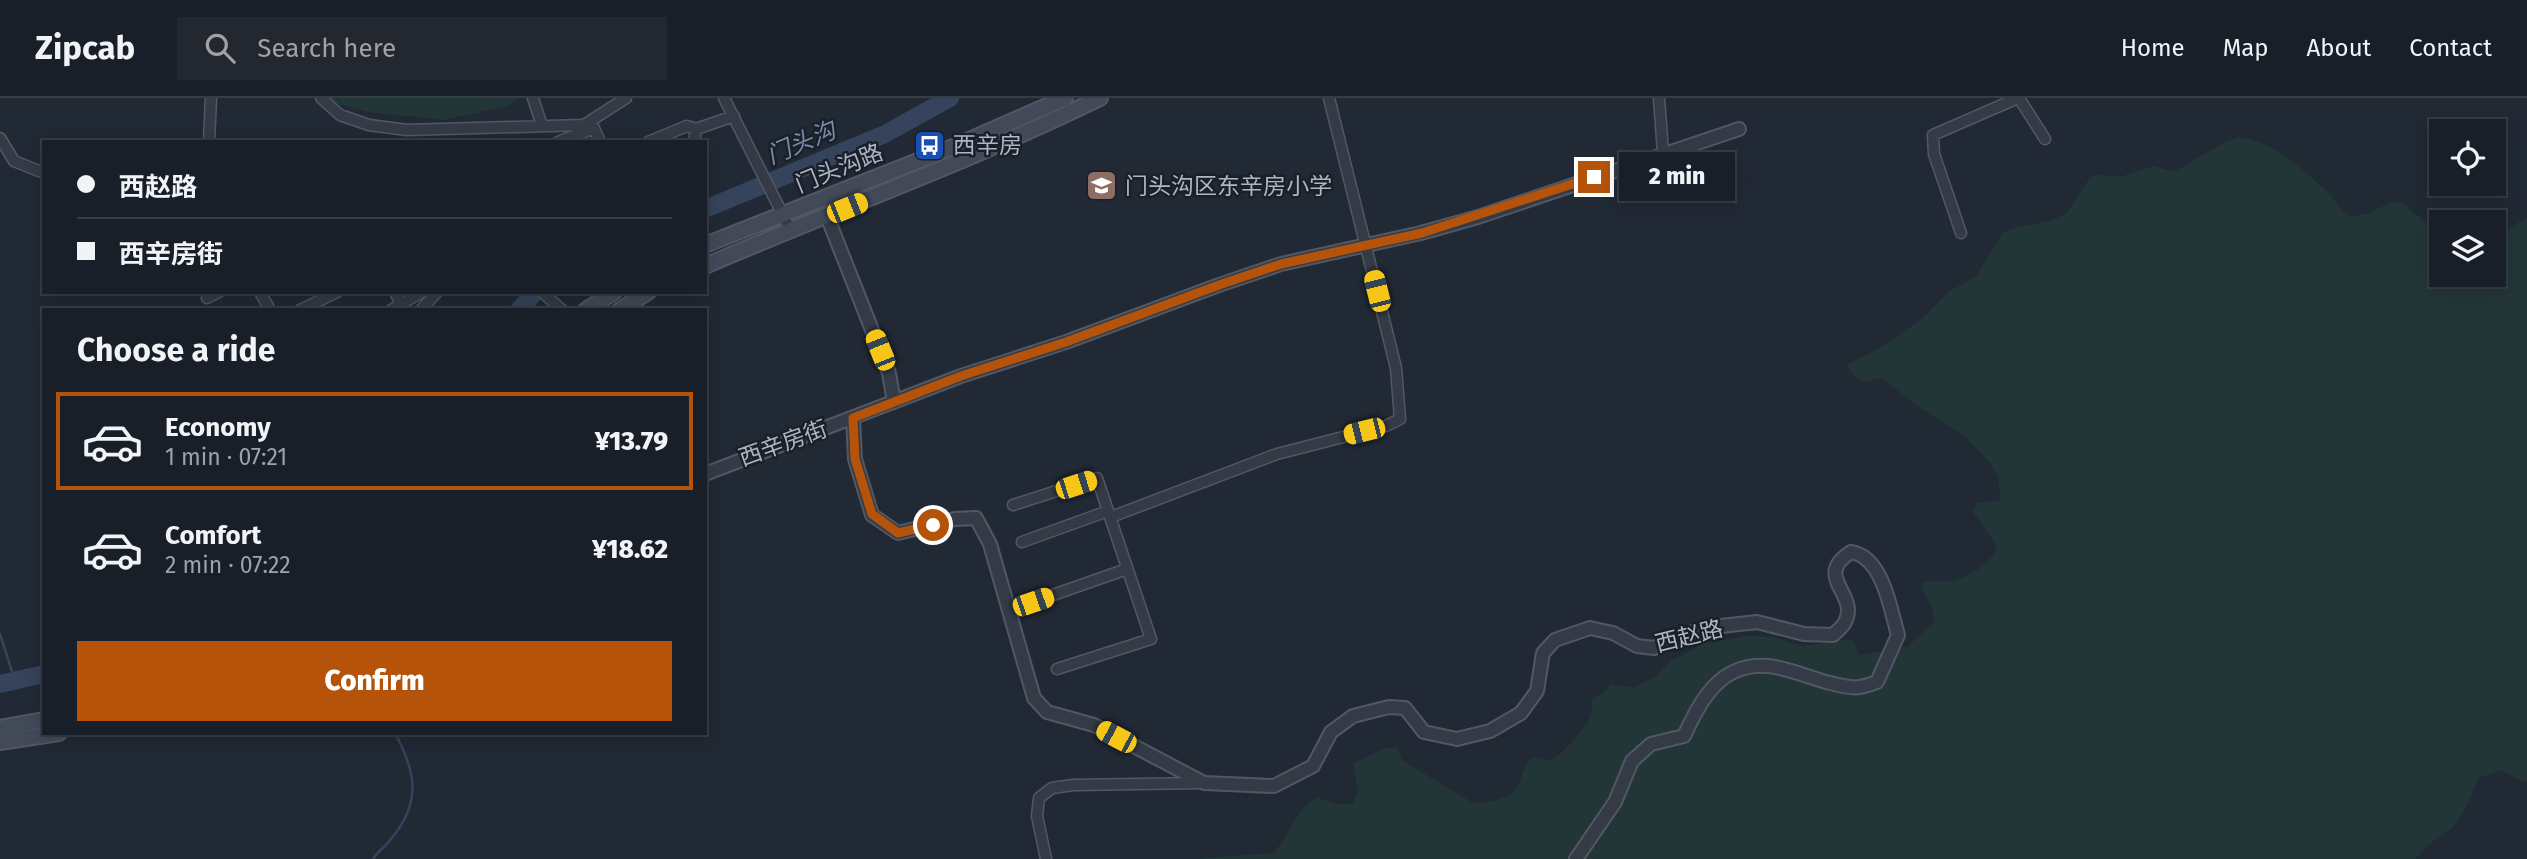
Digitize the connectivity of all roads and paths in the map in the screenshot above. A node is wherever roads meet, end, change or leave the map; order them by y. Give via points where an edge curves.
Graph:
1 (211, 98) edge
2 (321, 98) edge
3 (533, 98) edge
4 (626, 98) edge
5 (724, 98) edge
6 (1065, 98) edge
7 (1100, 98) edge
8 (1329, 98) edge
9 (1659, 98) edge
10 (2019, 98) edge
11 (734, 116) junction
12 (542, 126) junction
13 (1740, 129) dead end
14 (696, 130) junction
15 (0, 138) edge
16 (2045, 139) dead end
17 (209, 140) edge
18 (563, 140) edge
19 (599, 140) edge
20 (653, 140) edge
21 (694, 140) edge
22 (1663, 153) junction
23 (42, 172) edge
24 (783, 214) junction
25 (827, 216) junction
26 (790, 229) junction
27 (1961, 233) dead end
28 (707, 244) edge
29 (1366, 245) junction
30 (707, 265) edge
31 (215, 294) edge
32 (333, 294) edge
33 (419, 294) edge
34 (434, 294) edge
35 (611, 294) edge
36 (645, 294) edge
37 (546, 295) edge
38 (207, 298) dead end
39 (403, 307) edge
40 (304, 308) edge
41 (423, 308) edge
42 (560, 308) edge
43 (589, 308) edge
44 (623, 308) edge
45 (894, 402) junction
46 (853, 418) junction
47 (707, 473) edge
48 (1013, 506) dead end
49 (1109, 514) junction
50 (1022, 542) dead end
51 (1128, 569) junction
52 (1033, 602) dead end
53 (1058, 669) dead end
54 (42, 720) edge
55 (0, 728) edge
56 (46, 735) edge
57 (0, 742) edge
58 (1204, 783) junction
59 (1046, 859) edge
60 (1576, 859) edge

1 - 17 street
2 - 12 street via 340,115 369,125 408,130
3 - 12 street
4 - 12 street via 584,125
5 - 11 street
6 - 24 main road, 门头沟路
7 - 25 main road, 门头沟路 via 972,158
8 - 29 street
9 - 22 street
10 - 16 street
10 - 27 street via 1933,135 1934,154
11 - 14 street
11 - 24 street
13 - 22 street, 西辛房街
14 - 20 street via 687,126
14 - 21 street
15 - 23 street via 13,161
18 - 19 street via 594,128
22 - 29 street, 西辛房街 via 1478,217
24 - 26 street
24 - 28 main road, 门头沟路
25 - 26 main road, 门头沟路
25 - 45 street via 889,373
26 - 30 main road, 门头沟路
29 - 45 street, 西辛房街 via 1281,264
29 - 49 street via 1396,368 1400,419 1277,454
31 - 38 street
32 - 40 street
33 - 39 street
34 - 41 street
35 - 43 main road
36 - 44 main road
37 - 42 street
45 - 46 street, 西辛房街
46 - 47 street, 西辛房街
46 - 58 street, 西赵路 via 855,459 872,514 898,533 976,518 990,544 1034,698 1047,712 1094,725
48 - 49 street via 1097,478
49 - 50 street
49 - 51 street
51 - 52 street
51 - 53 street via 1151,639
54 - 55 main road
56 - 57 main road
58 - 59 street via 1052,789 1039,798 1037,808
58 - 60 street, 西赵路 via 1274,786 1313,766 1331,732 1353,716 1388,707 1405,708 1424,732 1457,739 1490,731 1521,713 1537,691 1544,653 1555,640 1590,628 1654,648 1703,628 1757,622 1804,634 1833,635 1845,622 1848,606 1834,572 1838,560 1851,552 1863,554 1874,567 1898,635 1877,682 1858,690 1767,666 1742,668 1716,681 1700,701 1684,736 1651,744 1632,761 1615,802

